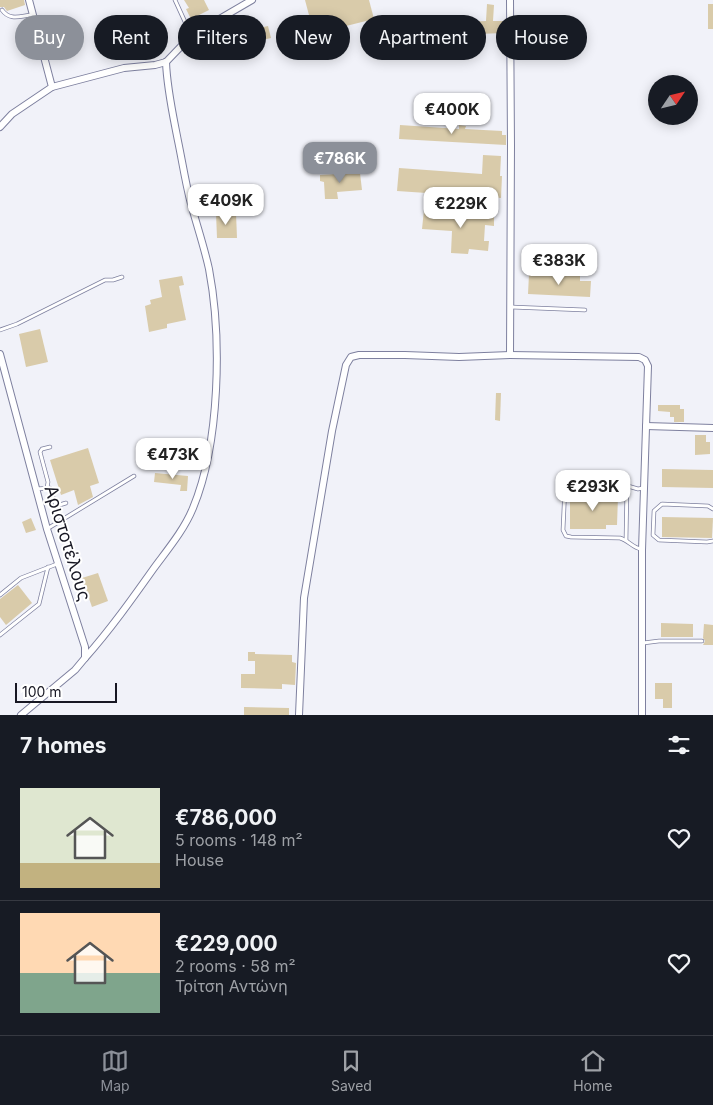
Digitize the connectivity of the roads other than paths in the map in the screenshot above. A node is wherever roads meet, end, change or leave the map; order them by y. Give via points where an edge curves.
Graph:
1 (29, 0) edge
2 (175, 0) edge
3 (252, 0) edge
4 (510, 0) edge
5 (2, 10) dead end
6 (32, 14) junction
7 (182, 15) edge
8 (226, 15) edge
9 (178, 50) edge
10 (166, 62) junction
11 (52, 87) junction
12 (0, 127) edge
13 (122, 277) dead end
14 (511, 307) junction
15 (585, 310) dead end
16 (0, 330) edge
17 (0, 354) edge
18 (510, 355) junction
19 (646, 426) junction
20 (713, 428) edge
21 (50, 447) dead end
22 (134, 476) dead end
23 (627, 485) junction
24 (47, 488) junction
25 (644, 488) junction
26 (35, 490) junction
27 (66, 503) dead end
28 (713, 509) edge
29 (652, 524) junction
30 (643, 525) junction
31 (47, 529) junction
32 (626, 540) junction
33 (713, 541) edge
34 (642, 550) junction
35 (57, 564) junction
36 (48, 567) junction
37 (0, 595) edge
38 (0, 635) edge
39 (702, 641) dead end
40 (643, 643) junction
41 (85, 658) junction
42 (21, 715) edge
43 (299, 715) edge
44 (642, 715) edge

1 - 6 street
2 - 7 lane
3 - 8 street
4 - 14 street
5 - 6 lane via 12,18
6 - 11 street
9 - 10 street
10 - 11 street via 124,68
10 - 41 street via 173,112 213,298 216,326 213,428 193,510 179,534
11 - 12 street via 12,114
13 - 16 lane via 105,280
14 - 15 lane
14 - 18 street
17 - 26 street, Αριστοτέλους
18 - 19 street via 640,356 648,366
18 - 43 street via 359,355 351,357 346,365 304,598
19 - 20 street
19 - 25 street
21 - 24 lane via 40,452
22 - 31 lane
23 - 25 lane
23 - 32 lane
23 - 32 lane via 570,481 564,486 563,530 571,538
24 - 26 lane
24 - 27 lane via 50,488 55,505
25 - 30 street
26 - 31 street, Αριστοτέλους
28 - 29 lane via 662,504 654,511
29 - 30 lane
29 - 33 lane via 653,535 659,540
30 - 34 street
31 - 35 street, Αριστοτέλους
32 - 34 lane
34 - 40 street
35 - 36 lane
35 - 41 street, Αριστοτέλους via 85,647
36 - 37 lane via 21,578
36 - 38 lane via 39,604
39 - 40 lane
40 - 44 street
41 - 42 street via 60,684

